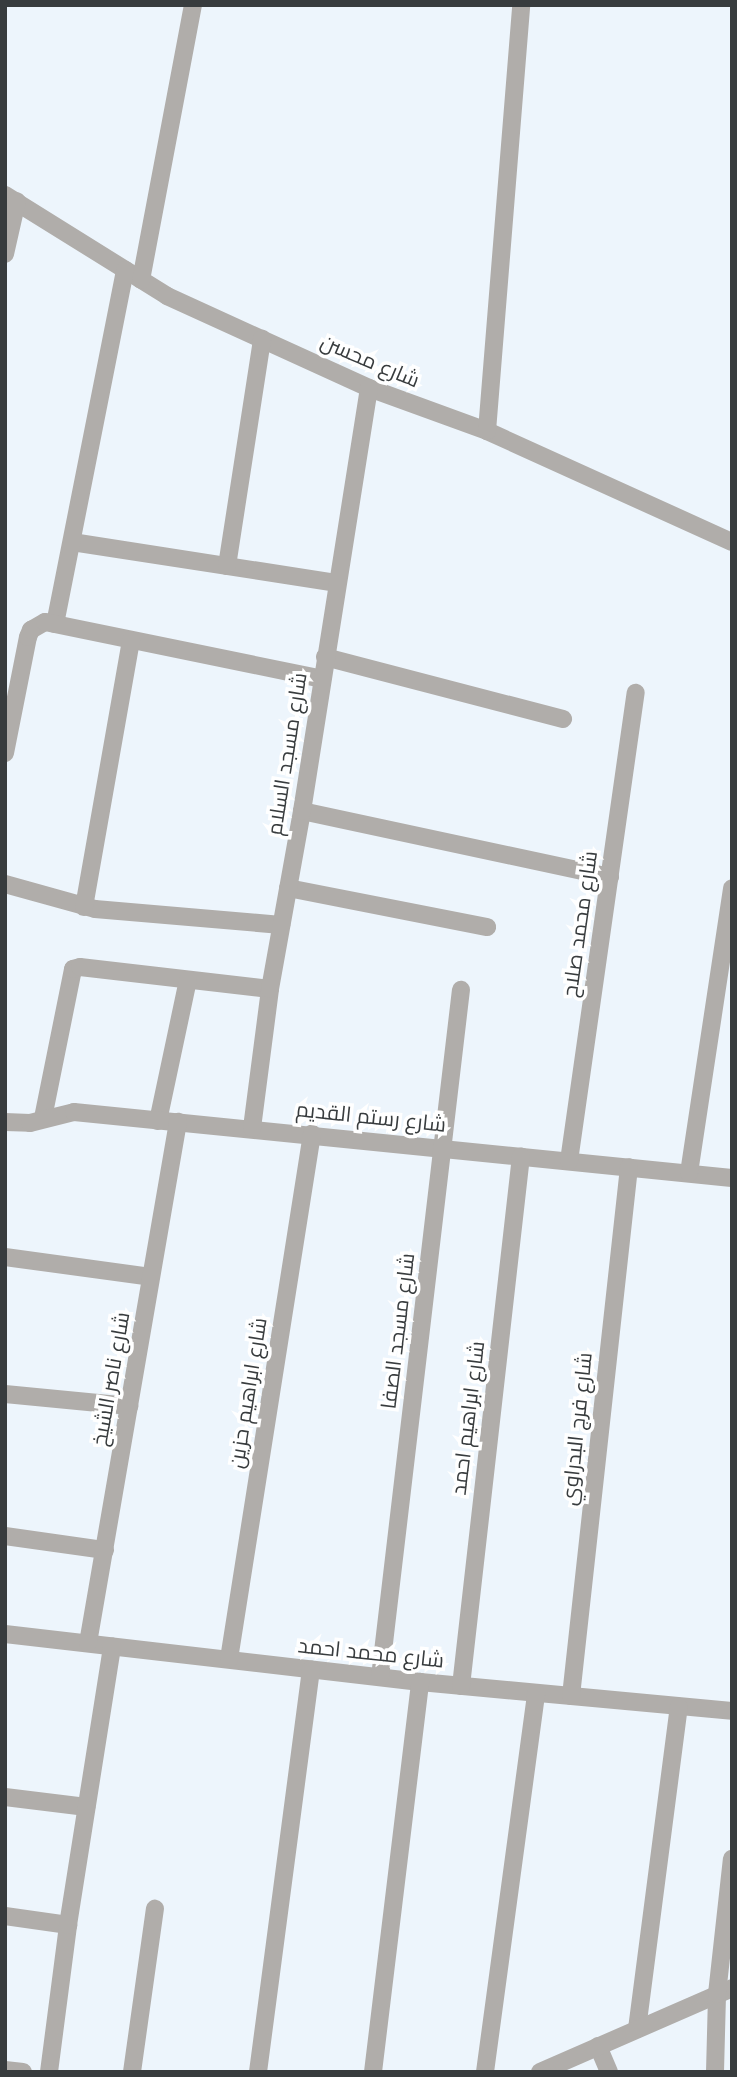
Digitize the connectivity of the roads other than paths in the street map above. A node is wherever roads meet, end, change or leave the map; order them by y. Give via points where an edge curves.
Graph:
1 (192, 5) edge
2 (521, 5) edge
3 (11, 198) edge
4 (5, 254) edge
5 (125, 270) junction
6 (141, 280) junction
7 (262, 339) junction
8 (369, 388) junction
9 (487, 431) junction
10 (732, 541) edge
11 (72, 542) junction
12 (227, 566) junction
13 (336, 583) junction
14 (50, 623) junction
15 (131, 640) junction
16 (326, 657) junction
17 (322, 679) junction
18 (636, 693) dead end
19 (563, 719) dead end
20 (5, 753) edge
21 (302, 811) junction
22 (610, 877) junction
23 (5, 884) edge
24 (288, 888) junction
25 (732, 888) edge
26 (84, 907) junction
27 (281, 925) junction
28 (486, 927) dead end
29 (188, 980) junction
30 (270, 989) junction
31 (461, 990) dead end
32 (43, 1118) junction
33 (158, 1121) junction
34 (5, 1122) edge
35 (178, 1122) junction
36 (252, 1128) junction
37 (312, 1134) junction
38 (442, 1148) junction
39 (521, 1156) junction
40 (569, 1161) junction
41 (629, 1167) junction
42 (689, 1173) junction
43 (731, 1179) edge
44 (5, 1258) edge
45 (151, 1277) junction
46 (5, 1394) edge
47 (130, 1406) junction
48 (5, 1536) edge
49 (105, 1550) junction
50 (5, 1634) edge
51 (88, 1643) junction
52 (112, 1646) junction
53 (229, 1659) junction
54 (312, 1669) junction
55 (380, 1677) junction
56 (420, 1682) junction
57 (461, 1686) junction
58 (536, 1693) junction
59 (571, 1696) junction
60 (679, 1707) junction
61 (732, 1711) edge
62 (5, 1797) edge
63 (86, 1807) junction
64 (732, 1858) edge
65 (155, 1909) dead end
66 (5, 1916) edge
67 (68, 1925) junction
68 (724, 1991) edge
69 (637, 2029) junction
70 (598, 2046) junction
71 (5, 2070) edge
72 (23, 2072) edge
73 (49, 2072) edge
74 (132, 2072) edge
75 (258, 2072) edge
76 (373, 2072) edge
77 (485, 2072) edge
78 (540, 2072) edge
79 (609, 2072) edge
80 (715, 2072) edge

1 - 6 street
2 - 9 street
3 - 4 street
3 - 5 street, شارع محسن
5 - 6 street, شارع محسن
5 - 11 street
6 - 7 street, شارع محسن
7 - 8 street, شارع محسن
7 - 12 street
8 - 9 street, شارع محسن
8 - 13 street, شارع مسجد السلام
9 - 10 street, شارع محسن
11 - 12 street
11 - 14 street
12 - 13 street
13 - 16 street, شارع مسجد السلام
14 - 15 street
14 - 20 street via 31,630 28,637
15 - 17 street
15 - 26 street
16 - 17 street, شارع مسجد السلام
16 - 19 street
17 - 21 street, شارع مسجد السلام
18 - 22 street, شارع محمد صلاح
21 - 22 street
21 - 24 street, شارع مسجد السلام
22 - 40 street, شارع محمد صلاح
23 - 26 street
24 - 27 street, شارع مسجد السلام
24 - 28 street
25 - 42 street
26 - 27 street
27 - 30 street, شارع مسجد السلام
29 - 30 street
29 - 32 street via 80,967 70,972
29 - 33 street
30 - 36 street, شارع مسجد السلام
31 - 38 street, شارع مسجد الصفا
32 - 33 street, شارع رستم القديم via 74,1112
32 - 34 street, شارع رستم القديم via 30,1123
33 - 35 street, شارع رستم القديم
35 - 36 street, شارع رستم القديم
35 - 45 street, شارع ناصر الشيخ
36 - 37 street, شارع رستم القديم
37 - 38 street, شارع رستم القديم
37 - 53 street, شارع ابراهيم حزين
38 - 39 street, شارع رستم القديم
38 - 55 street, شارع مسجد الصفا
39 - 40 street, شارع رستم القديم
39 - 57 street, شارع ابراهيم احمد
40 - 41 street, شارع رستم القديم
41 - 42 street, شارع رستم القديم
41 - 59 street, شارع فرج البدراوي
42 - 43 street, شارع رستم القديم
44 - 45 street
45 - 47 street, شارع ناصر الشيخ
46 - 47 street
47 - 49 street, شارع ناصر الشيخ
48 - 49 street
49 - 51 street, شارع ناصر الشيخ
50 - 51 street, شارع محمد احمد
51 - 52 street, شارع محمد احمد
52 - 53 street, شارع محمد احمد
52 - 63 street
53 - 54 street, شارع محمد احمد
54 - 55 street, شارع محمد احمد
54 - 75 street
55 - 56 street, شارع محمد احمد
56 - 57 street, شارع محمد احمد
56 - 76 street
57 - 58 street, شارع محمد احمد
58 - 59 street, شارع محمد احمد
58 - 77 street
59 - 60 street, شارع محمد احمد
60 - 61 street, شارع محمد احمد
60 - 69 street
62 - 63 street
63 - 67 street
64 - 68 street
65 - 74 street
66 - 67 street
67 - 73 street
68 - 69 street
68 - 80 street
69 - 70 street
70 - 78 street
70 - 79 street
71 - 72 street

